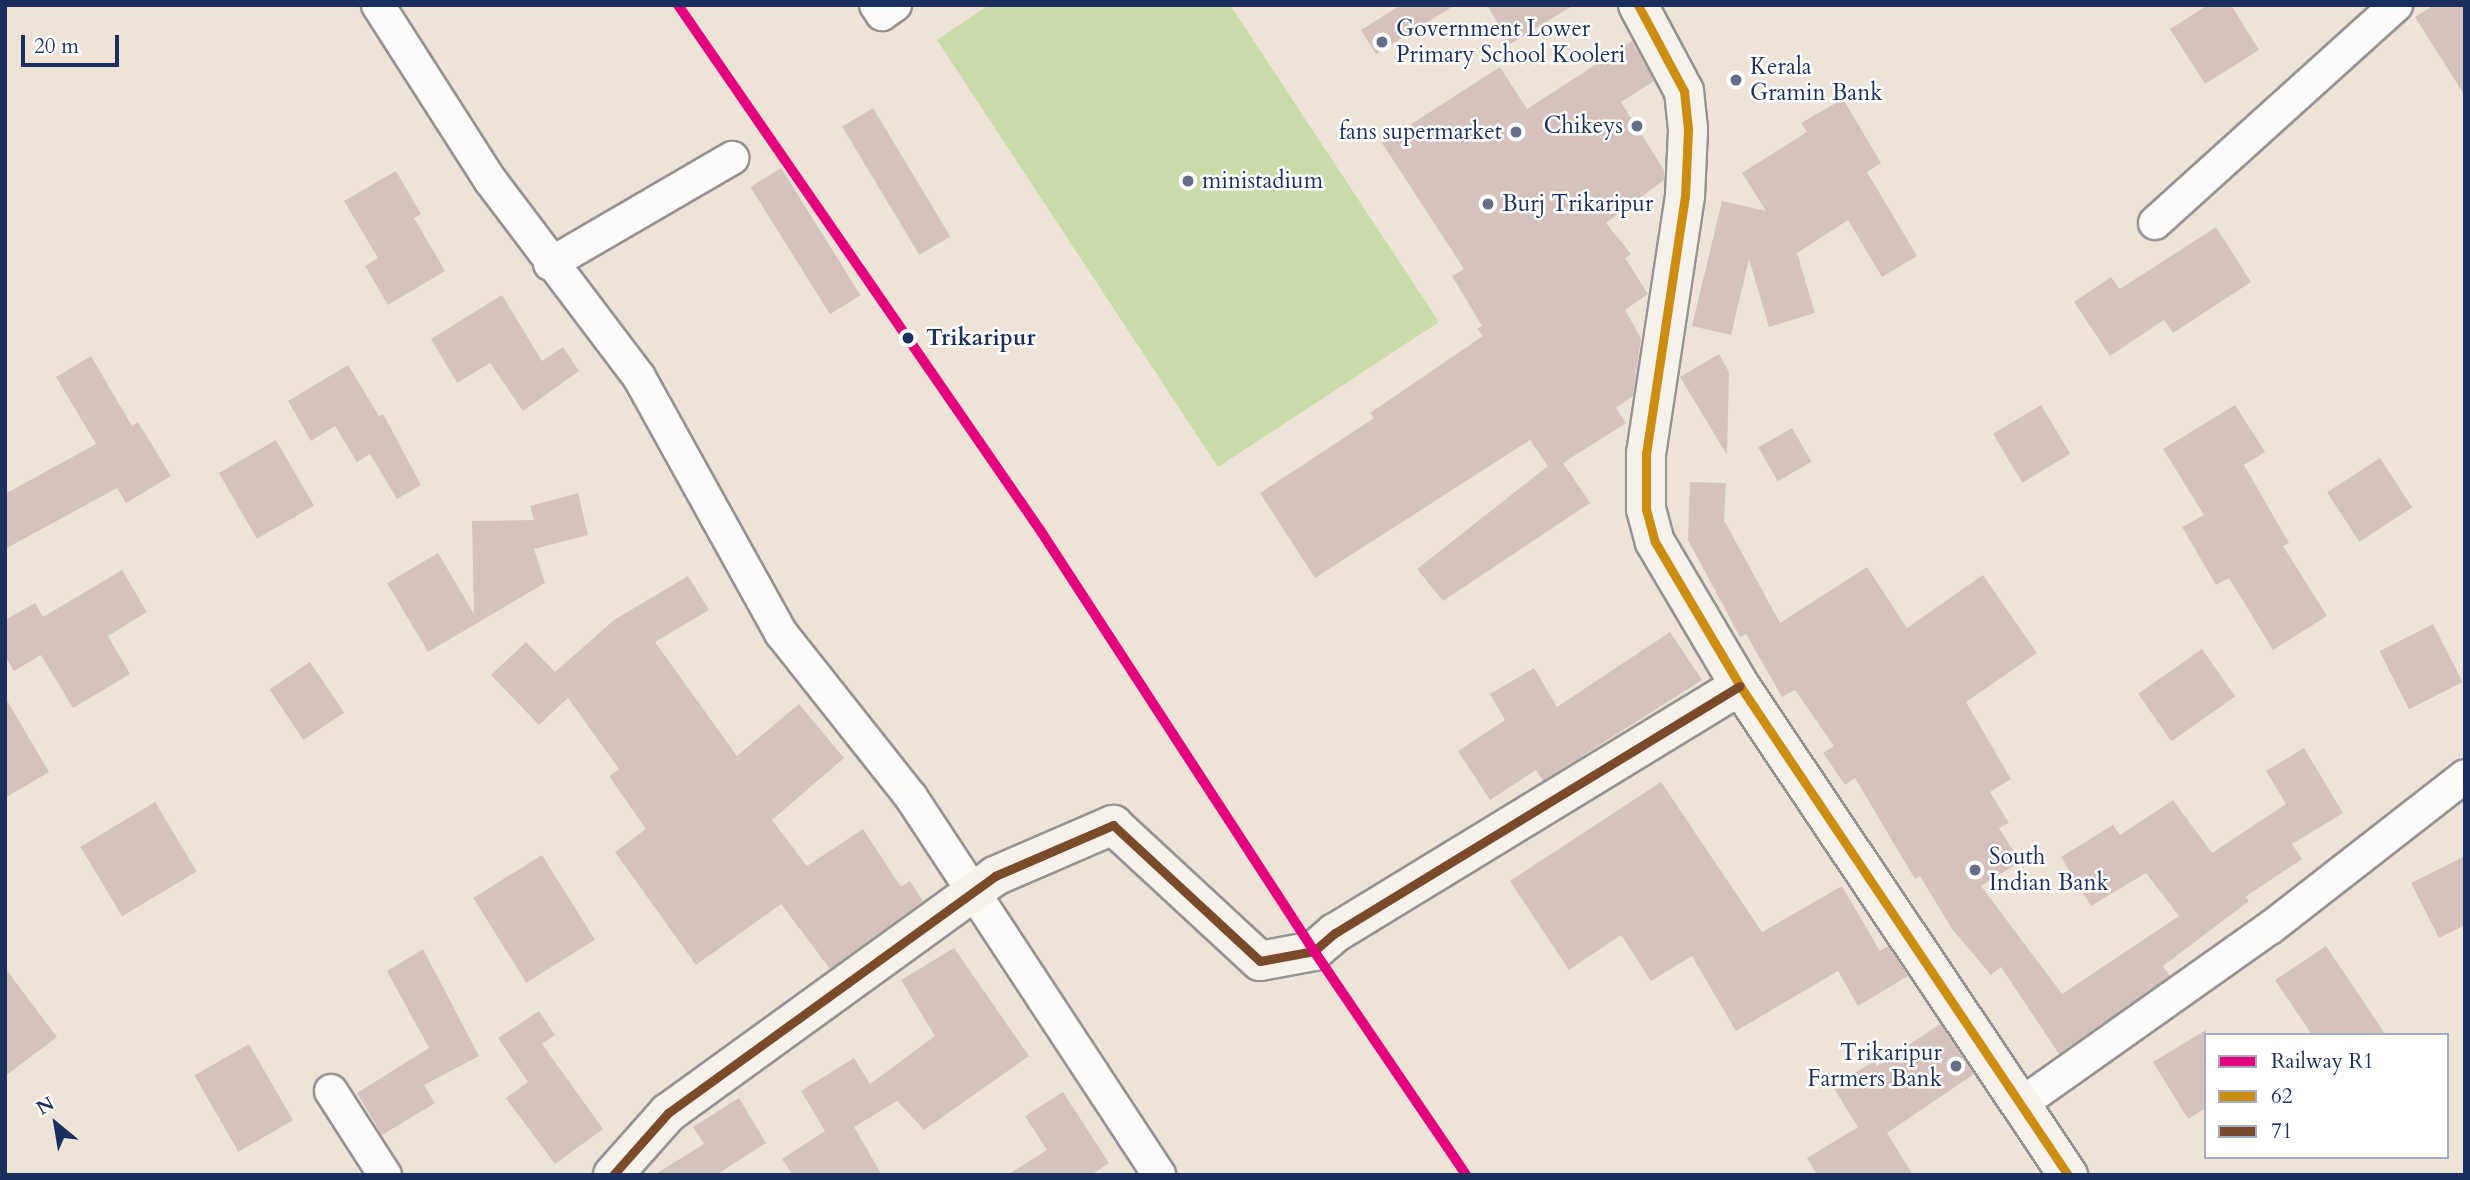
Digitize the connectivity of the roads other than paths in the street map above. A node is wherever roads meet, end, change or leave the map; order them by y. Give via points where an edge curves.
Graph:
1 (378, 5) edge
2 (876, 5) edge
3 (895, 5) edge
4 (1637, 5) edge
5 (2396, 5) edge
6 (732, 158) dead end
7 (2155, 223) dead end
8 (550, 264) junction
9 (1740, 686) junction
10 (2465, 776) edge
11 (972, 892) junction
12 (331, 1091) dead end
13 (2021, 1104) junction
14 (385, 1175) edge
15 (613, 1175) edge
16 (1159, 1175) edge
17 (2068, 1175) edge

1 - 8 street
2 - 3 street via 882,14
4 - 9 main road via 1684,91 1688,130 1685,196 1646,453 1646,509 1655,542
5 - 7 street
6 - 8 street
8 - 11 street via 639,377 781,633 911,797
9 - 11 main road via 1335,933 1314,951 1260,961 1113,825 995,876
9 - 13 main road
10 - 13 street via 2270,928
11 - 15 main road via 668,1113
11 - 16 street
12 - 14 street
13 - 17 main road

